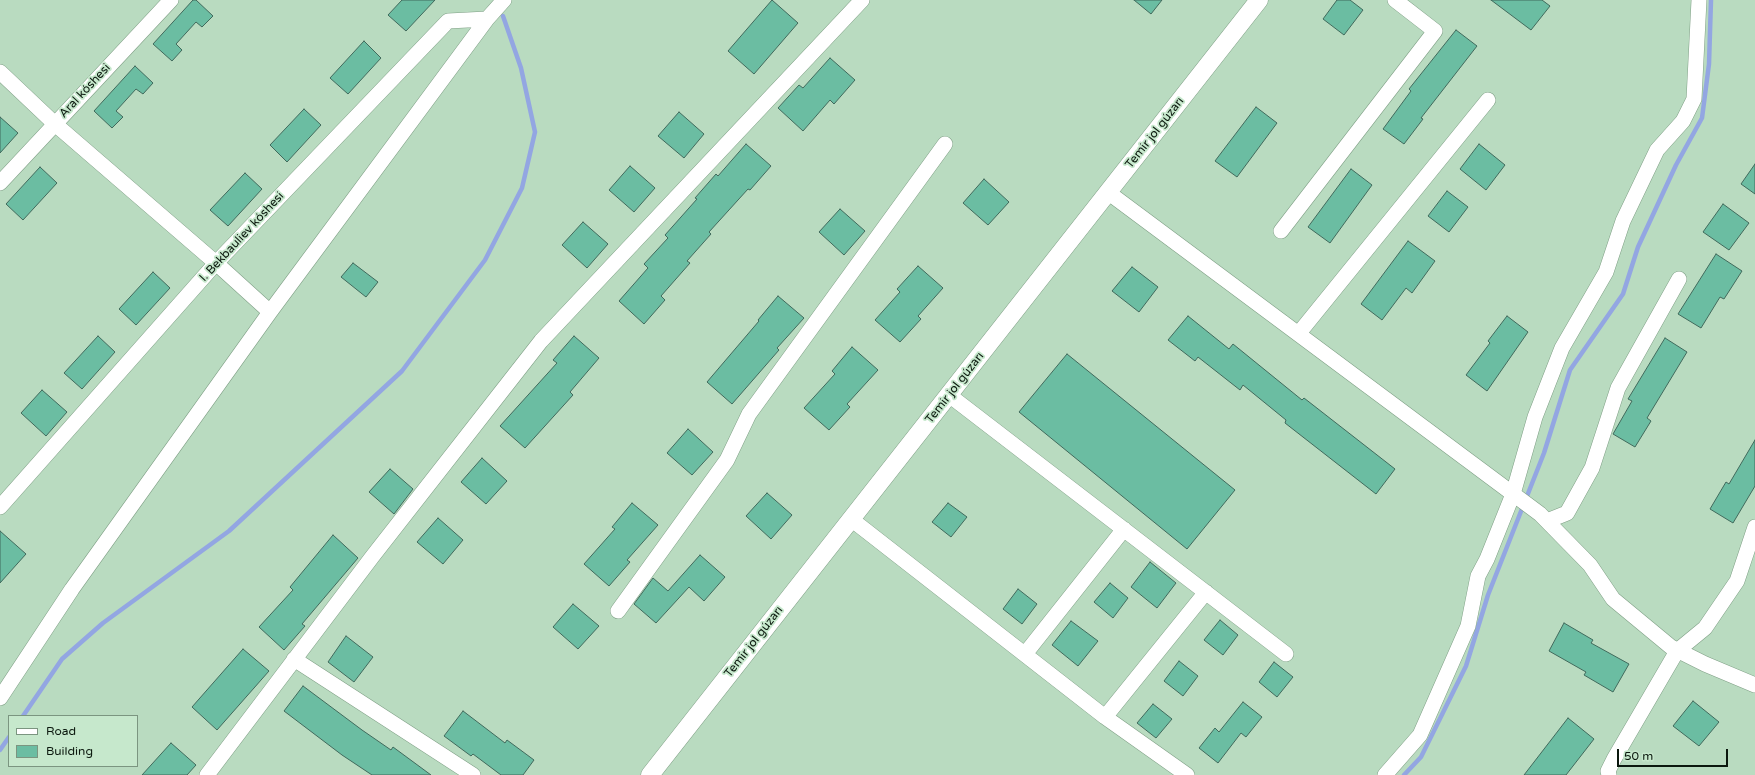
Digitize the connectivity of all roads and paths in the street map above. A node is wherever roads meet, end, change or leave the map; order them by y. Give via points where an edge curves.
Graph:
1 (171, 0) edge
2 (504, 0) edge
3 (862, 0) edge
4 (1259, 0) edge
5 (1395, 0) edge
6 (1698, 0) edge
7 (486, 19) junction
8 (0, 72) edge
9 (1488, 100) dead end
10 (55, 124) junction
11 (945, 144) dead end
12 (0, 183) edge
13 (1109, 193) junction
14 (1281, 231) dead end
15 (216, 263) junction
16 (1679, 279) dead end
17 (270, 312) junction
18 (1299, 333) junction
19 (949, 395) junction
20 (1513, 494) junction
21 (0, 507) edge
22 (1544, 518) junction
23 (851, 519) junction
24 (1755, 527) edge
25 (1124, 529) junction
26 (1206, 592) junction
27 (618, 611) dead end
28 (1677, 651) junction
29 (1025, 654) junction
30 (1286, 654) dead end
31 (294, 659) junction
32 (1755, 685) edge
33 (0, 698) edge
34 (1105, 717) junction
35 (1607, 774) edge
36 (207, 775) edge
37 (473, 775) edge
38 (650, 775) edge
39 (1187, 775) edge
40 (1385, 775) edge

1 - 10 street, Aral kóshesi
2 - 7 street
3 - 31 street via 541,341
4 - 13 street, Temir jol gúzarı
5 - 14 street via 1435,31
6 - 20 street via 1694,99 1683,121 1657,150 1623,221 1606,272 1562,348 1535,417
7 - 15 street, I. Bekbauliev kóshesi via 448,21
7 - 17 street
8 - 10 street
9 - 18 street
10 - 12 street, Aral kóshesi
10 - 15 street
11 - 27 street via 749,414 727,460
13 - 18 street
13 - 19 street, Temir jol gúzarı
15 - 17 street
15 - 21 street, I. Bekbauliev kóshesi
16 - 22 street via 1618,388 1592,468 1571,507 1567,513
17 - 33 street via 72,589
18 - 20 street
19 - 23 street, Temir jol gúzarı
19 - 25 street
20 - 22 street
20 - 40 street via 1478,576 1468,626 1420,735
22 - 28 street via 1590,565 1613,599
23 - 29 street
23 - 38 street, Temir jol gúzarı
24 - 28 street via 1737,581 1705,628
25 - 26 street
25 - 29 street
26 - 30 street
26 - 34 street
28 - 32 street
28 - 35 street
29 - 34 street
31 - 36 street
31 - 37 street
34 - 39 street

